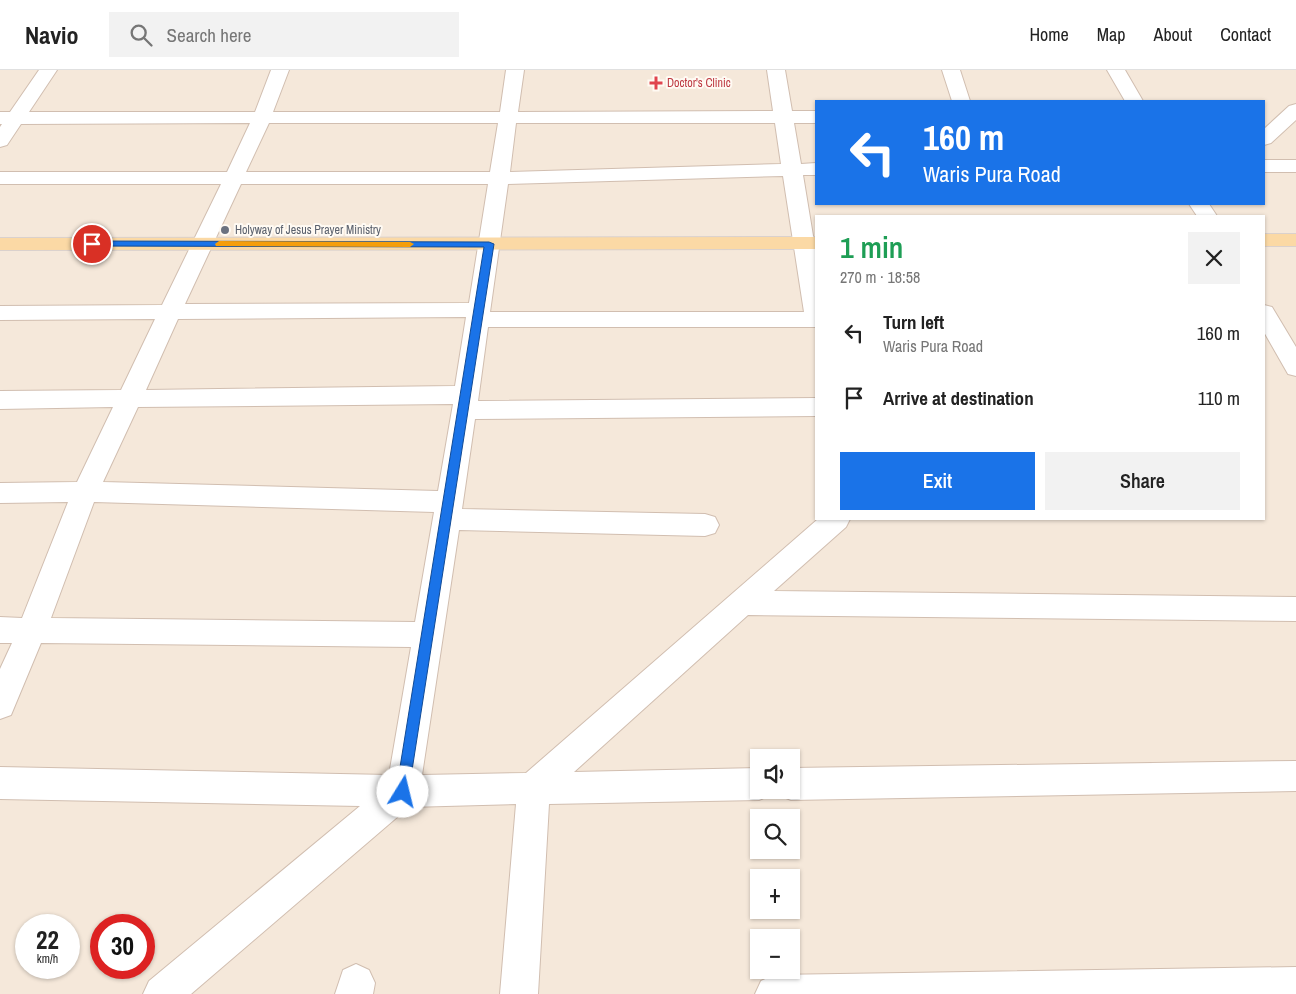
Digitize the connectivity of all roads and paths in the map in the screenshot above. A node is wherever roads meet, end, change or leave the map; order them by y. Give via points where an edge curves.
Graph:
1 (48, 70) edge
2 (280, 70) edge
3 (515, 70) edge
4 (776, 70) edge
5 (951, 70) edge
6 (1116, 70) edge
7 (961, 100) edge
8 (1133, 100) edge
9 (1294, 114) edge
10 (8, 118) edge
11 (262, 118) junction
12 (509, 118) junction
13 (784, 118) junction
14 (815, 118) edge
15 (1265, 138) edge
16 (0, 141) edge
17 (1265, 166) edge
18 (1296, 166) edge
19 (792, 169) junction
20 (815, 169) edge
21 (0, 178) edge
22 (233, 178) junction
23 (499, 178) junction
24 (1265, 240) edge
25 (1296, 240) edge
26 (810, 243) edge
27 (0, 244) edge
28 (202, 244) junction
29 (498, 244) junction
30 (815, 307) edge
31 (170, 312) junction
32 (0, 313) edge
33 (1265, 314) edge
34 (478, 315) junction
35 (815, 320) edge
36 (1296, 368) edge
37 (129, 399) junction
38 (0, 400) edge
39 (464, 403) junction
40 (815, 407) edge
41 (85, 492) junction
42 (0, 493) edge
43 (447, 510) junction
44 (835, 520) edge
45 (705, 525) dead end
46 (741, 603) junction
47 (1296, 609) edge
48 (0, 630) edge
49 (32, 630) junction
50 (428, 635) junction
51 (0, 705) edge
52 (1296, 776) edge
53 (0, 782) edge
54 (750, 784) edge
55 (800, 784) edge
56 (534, 787) junction
57 (403, 792) junction
58 (1296, 986) edge
59 (162, 994) edge
60 (519, 994) edge
61 (774, 994) edge

1 - 10 street
2 - 11 street
3 - 12 street
4 - 13 street
5 - 7 street
6 - 8 street
9 - 15 street
10 - 11 street
10 - 16 street
11 - 12 street
11 - 22 street
12 - 13 street
12 - 23 street
13 - 14 street
13 - 19 street
17 - 18 street
19 - 20 street
19 - 23 street
19 - 26 street
21 - 22 street
22 - 23 street
22 - 28 street
23 - 29 street
24 - 25 main road
26 - 29 main road
26 - 30 street
27 - 28 main road
28 - 29 main road
28 - 31 street
29 - 34 street
31 - 32 street
31 - 34 street
31 - 37 street
33 - 36 street
34 - 35 street
34 - 39 street
37 - 38 street
37 - 39 street
37 - 41 street
39 - 40 street
39 - 43 street
41 - 42 street
41 - 43 street
41 - 49 street
43 - 45 street
43 - 50 street
44 - 46 street
46 - 47 street
46 - 56 street
48 - 49 street
49 - 50 street
49 - 51 street
50 - 57 street
52 - 55 street
53 - 57 street
54 - 56 street
56 - 57 street
56 - 60 street
57 - 59 street
58 - 61 street

